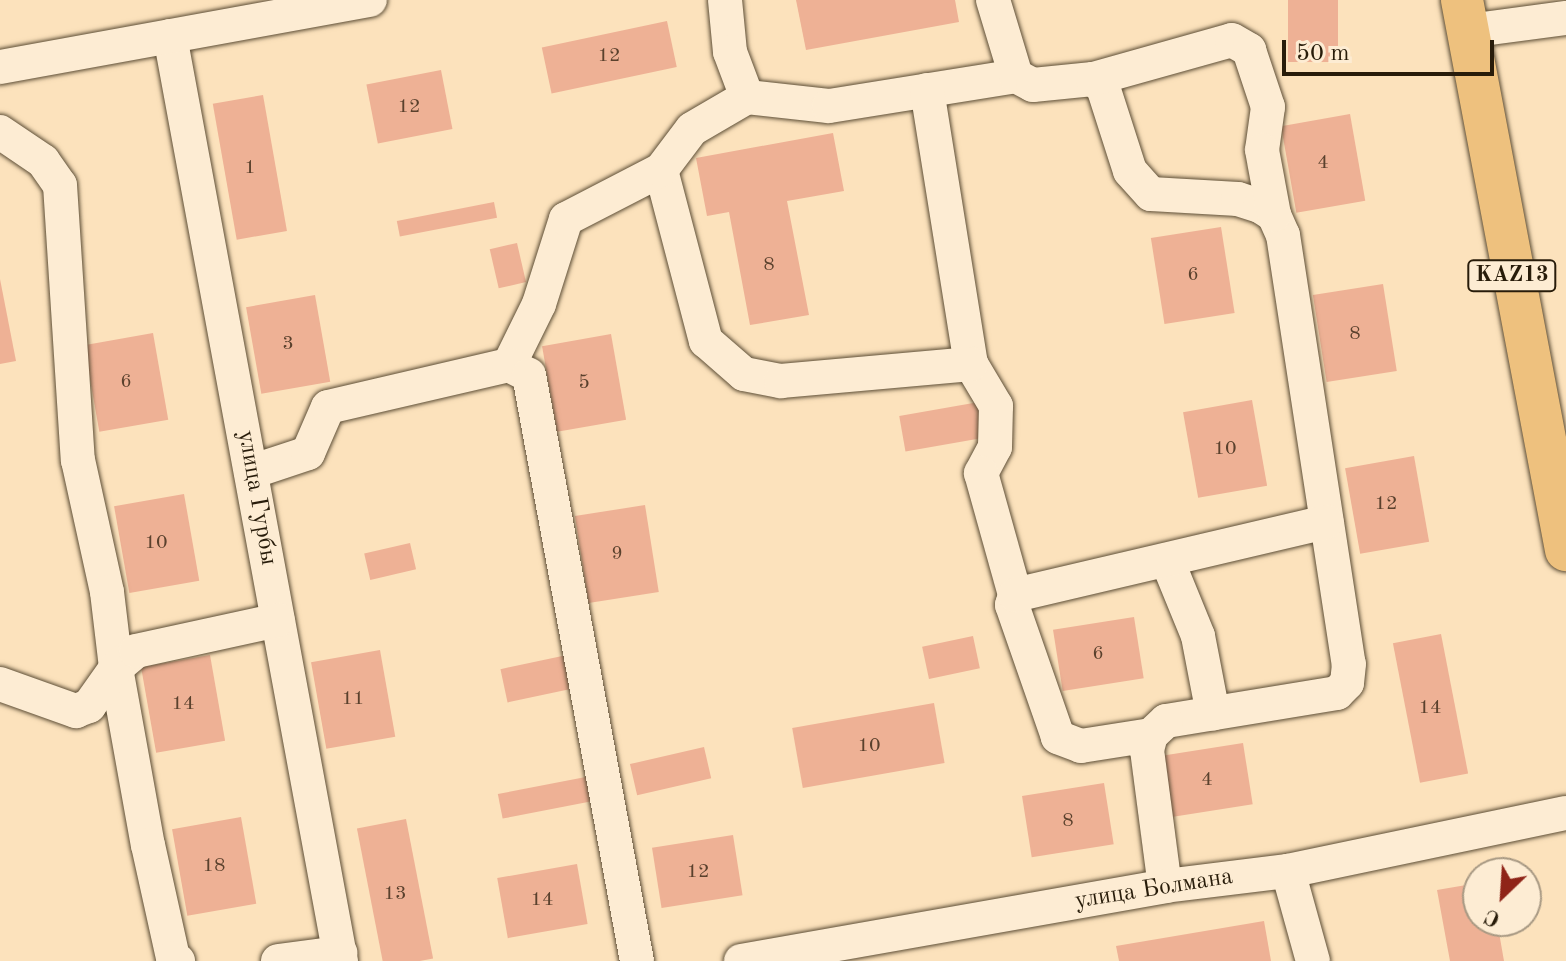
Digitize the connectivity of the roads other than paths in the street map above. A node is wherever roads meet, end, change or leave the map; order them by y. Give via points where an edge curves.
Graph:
1 (370, 0) edge
2 (725, 0) edge
3 (993, 0) edge
4 (1465, 16) edge
5 (1566, 18) edge
6 (170, 36) junction
7 (0, 67) edge
8 (1016, 76) junction
9 (1093, 79) junction
10 (927, 90) junction
11 (747, 97) junction
12 (0, 132) edge
13 (661, 170) junction
14 (1274, 215) junction
15 (971, 364) junction
16 (509, 365) junction
17 (251, 472) junction
18 (1558, 473) edge
19 (1327, 522) junction
20 (1566, 550) edge
21 (1167, 560) junction
22 (1015, 595) junction
23 (278, 620) junction
24 (116, 668) junction
25 (0, 684) edge
26 (1213, 714) junction
27 (1151, 735) junction
28 (1566, 813) edge
29 (1288, 871) junction
30 (1165, 886) junction
31 (340, 957) edge
32 (178, 961) edge
33 (278, 961) edge
34 (637, 961) edge
35 (741, 961) edge
36 (1313, 961) edge

1 - 6 street
2 - 11 street via 730,52
3 - 8 street
4 - 5 street
4 - 18 main road, KAZ13
6 - 7 street
6 - 17 street, улица Гурбы
8 - 9 street via 1033,85
8 - 10 street
9 - 14 street via 1103,87 1130,171 1151,194 1238,199
9 - 14 street via 1232,40 1249,50 1268,107 1262,150
10 - 11 street via 829,106
10 - 15 street
11 - 13 street via 692,129
12 - 24 street via 43,161 60,185 78,460 107,592
13 - 15 street via 706,341 744,374 781,381
13 - 16 street via 566,219 539,304
14 - 19 street via 1283,235
15 - 22 street via 996,406 995,447 981,473
16 - 17 street via 328,407 308,453
16 - 34 street via 529,375 536,397
17 - 23 street, улица Гурбы
18 - 20 main road, KAZ13
19 - 21 street
19 - 26 street via 1349,664 1347,683 1337,693
21 - 22 street
21 - 26 street via 1198,636
22 - 27 street via 1012,605 1058,737 1081,746
23 - 24 street via 136,651
23 - 31 street, улица Гурбы
24 - 25 street via 89,706 76,711
24 - 32 street via 157,887
26 - 27 street via 1166,721
27 - 30 street via 1147,750
28 - 29 street, улица Болмана
29 - 30 street, улица Болмана
29 - 36 street
30 - 35 street, улица Болмана
31 - 33 street

